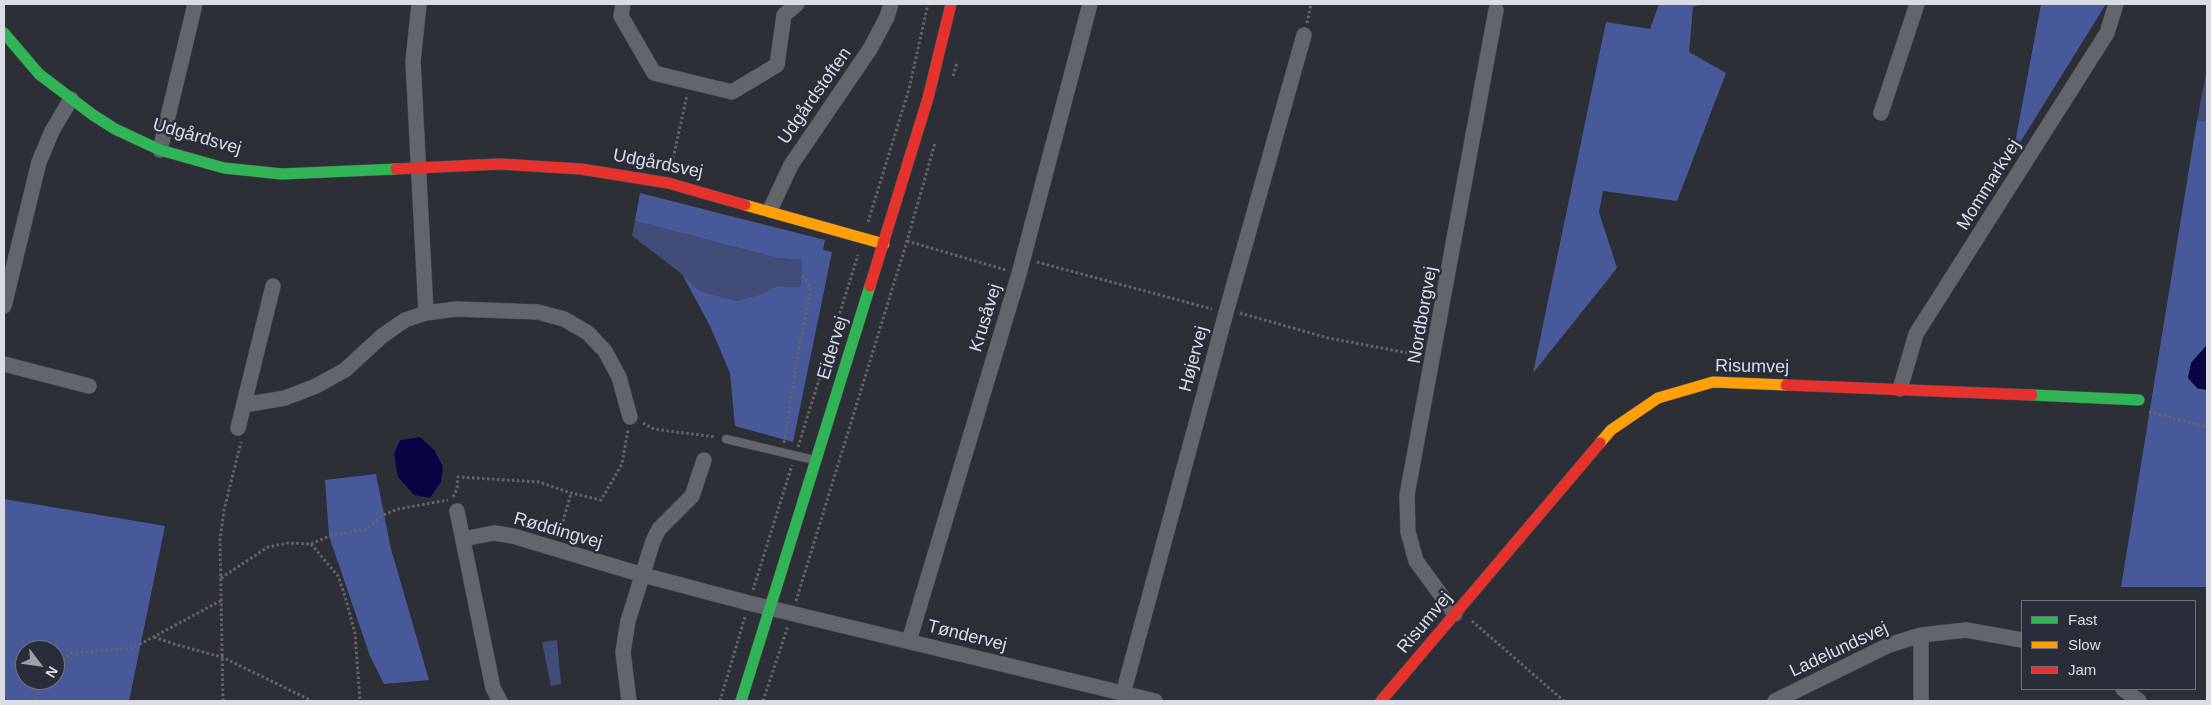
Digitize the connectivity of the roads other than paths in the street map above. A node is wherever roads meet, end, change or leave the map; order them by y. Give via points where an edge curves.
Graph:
1 (195, 4) edge
2 (419, 4) edge
3 (623, 4) edge
4 (797, 4) edge
5 (891, 4) edge
6 (951, 4) edge
7 (1090, 4) edge
8 (1917, 4) edge
9 (2116, 4) edge
10 (1496, 10) dead end
11 (4, 33) edge
12 (1304, 35) dead end
13 (71, 99) junction
14 (1881, 113) dead end
15 (160, 150) junction
16 (418, 168) junction
17 (770, 210) junction
18 (884, 244) junction
19 (273, 286) dead end
20 (4, 306) edge
21 (426, 313) junction
22 (4, 364) edge
23 (89, 386) dead end
24 (1900, 389) junction
25 (2139, 400) road end
26 (244, 406) junction
27 (630, 417) road end
28 (238, 428) road end
29 (726, 439) road end
30 (704, 460) dead end
31 (816, 461) junction
32 (457, 511) dead end
33 (463, 539) junction
34 (642, 575) junction
35 (771, 608) junction
36 (1455, 614) junction
37 (1921, 635) junction
38 (2021, 640) edge
39 (909, 641) junction
40 (2124, 690) edge
41 (1124, 694) junction
42 (500, 701) edge
43 (629, 701) edge
44 (741, 701) edge
45 (1155, 701) edge
46 (1381, 701) edge
47 (1775, 701) edge
48 (1921, 701) edge
49 (2139, 701) edge

1 - 15 street
2 - 16 street via 413,61
3 - 4 street via 621,16 654,72 732,92 777,66 784,15
5 - 17 street, Udgårdstoften via 870,49 791,164
6 - 18 street, Eidervej via 928,98
7 - 39 street, Krusåvej via 1019,274
8 - 14 street
9 - 24 street, Mommarkvej via 2107,32 1916,334
10 - 36 street, Nordborgvej via 1408,495 1408,532 1416,561
11 - 13 street, Udgårdsvej via 39,74
12 - 41 street, Højervej
13 - 15 street, Udgårdsvej via 115,129
13 - 20 street via 39,162
15 - 16 street, Udgårdsvej via 224,168 282,174
16 - 17 street, Udgårdsvej via 500,164 581,168 668,183
16 - 21 street
17 - 18 street, Udgårdsvej
18 - 31 street, Eidervej
19 - 26 street
21 - 26 street via 406,320 382,336 344,370 316,386 285,398
21 - 27 street via 456,309 538,312 564,319 588,333 605,351 619,377
22 - 23 street
24 - 25 street, Risumvej
24 - 36 street, Risumvej via 1713,382 1658,398 1611,430
26 - 28 street
29 - 31 lane
30 - 34 street via 692,496 659,529
31 - 35 street, Eidervej
32 - 33 street
33 - 34 street, Røddingvej via 494,533 514,536
33 - 42 street via 493,688
34 - 35 street, Røddingvej
34 - 43 street via 628,621 623,652
35 - 39 street, Tøndervej
35 - 44 street, Eidervej
36 - 46 street, Risumvej
37 - 38 street, Ladelundsvej via 1966,630
37 - 47 street, Ladelundsvej via 1889,645
37 - 48 street
39 - 41 street, Tøndervej
40 - 49 street
41 - 45 street, Tøndervej

